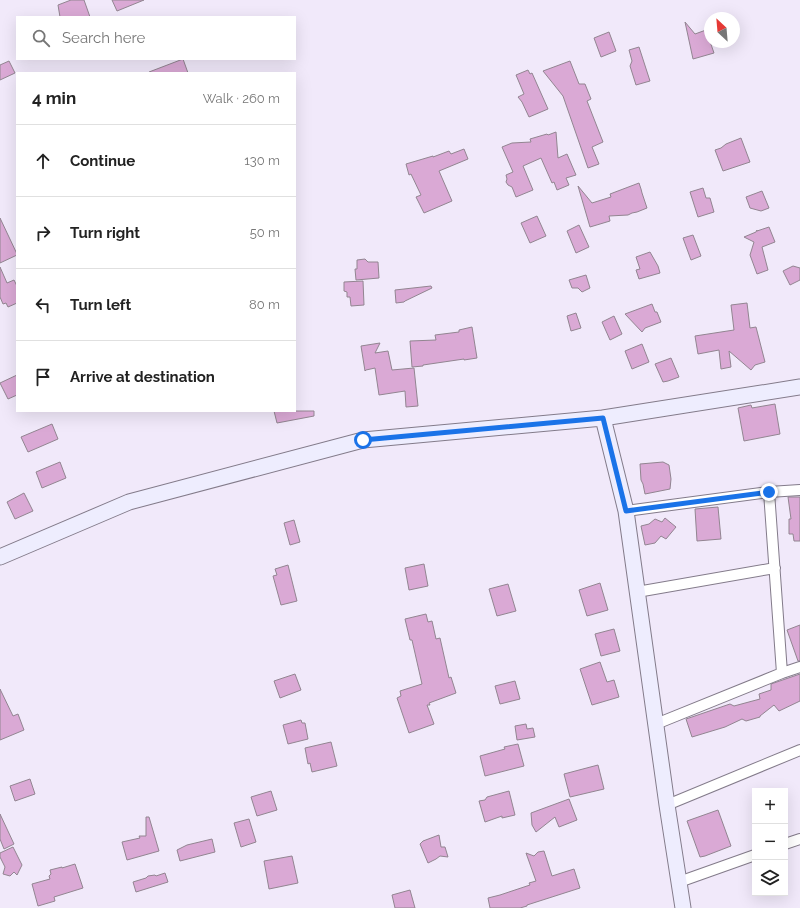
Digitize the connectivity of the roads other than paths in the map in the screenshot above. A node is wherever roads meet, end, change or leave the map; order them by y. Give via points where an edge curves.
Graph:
1 (800, 386) edge
2 (603, 418) junction
3 (800, 490) edge
4 (769, 492) junction
5 (626, 511) junction
6 (0, 557) edge
7 (775, 568) junction
8 (637, 592) junction
9 (800, 667) edge
10 (782, 673) junction
11 (656, 724) junction
12 (800, 750) edge
13 (667, 805) junction
14 (800, 838) edge
15 (788, 843) edge
16 (752, 856) edge
17 (679, 882) junction
18 (683, 908) edge

1 - 2 street
2 - 5 street
2 - 6 street via 363,440 129,502
3 - 4 street
4 - 5 street
4 - 7 street
5 - 8 street
7 - 8 street
7 - 10 street
8 - 11 street
9 - 10 street
10 - 11 street
11 - 13 street
12 - 13 street
13 - 17 street
14 - 15 street
16 - 17 street
17 - 18 street

